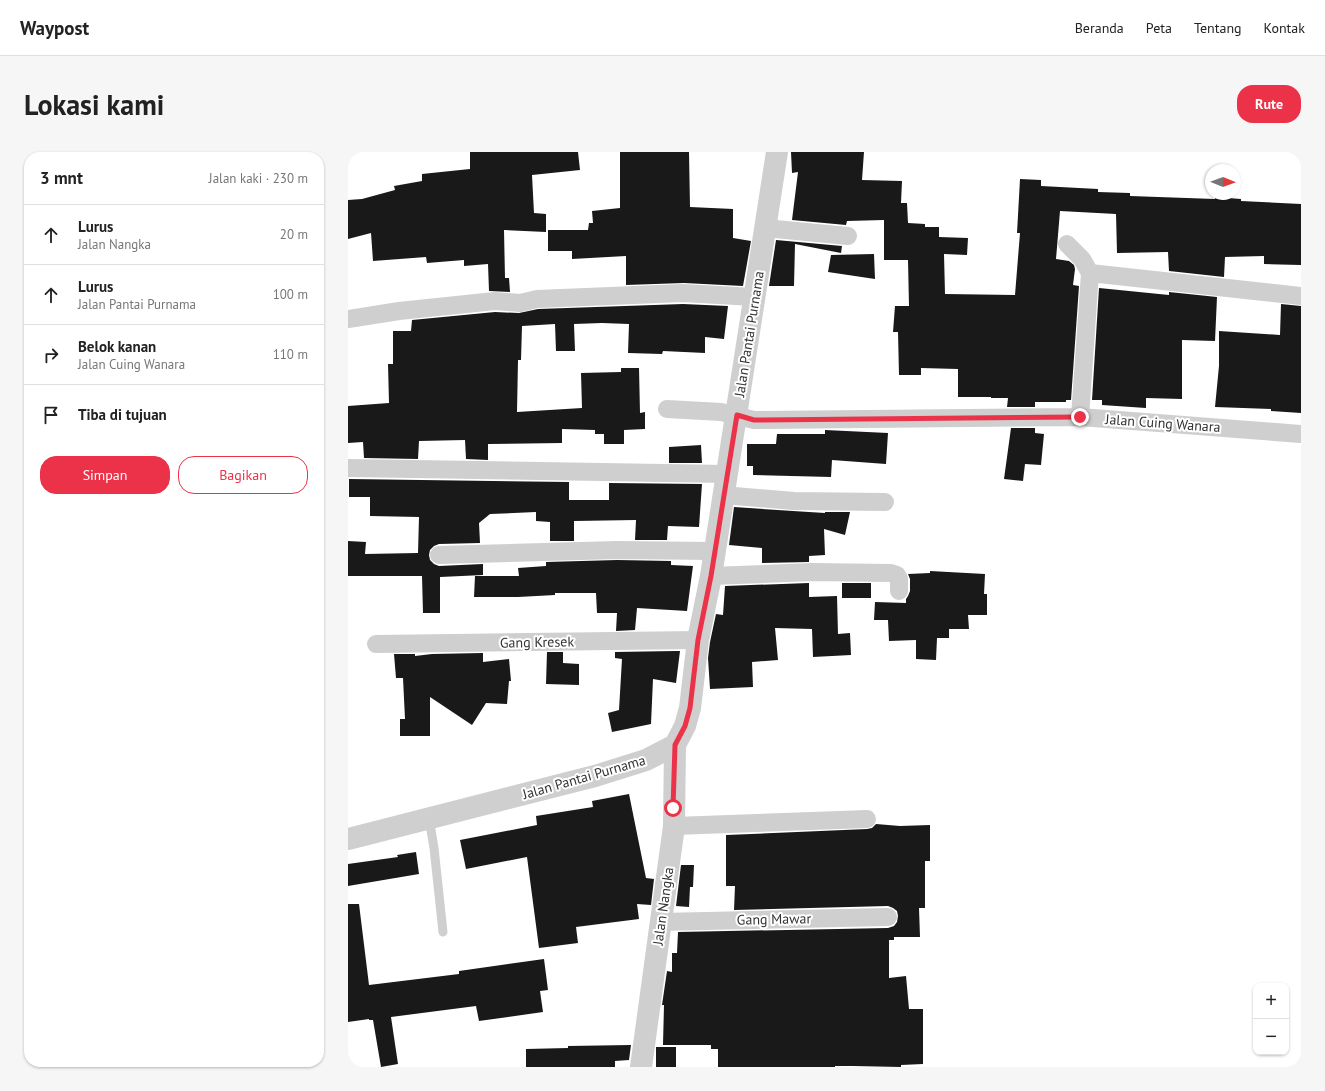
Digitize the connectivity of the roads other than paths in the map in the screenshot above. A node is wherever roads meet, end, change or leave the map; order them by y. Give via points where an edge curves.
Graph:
1 (777, 152) edge
2 (765, 228) junction
3 (848, 236) dead end
4 (1067, 244) dead end
5 (1090, 273) junction
6 (1301, 296) edge
7 (754, 297) junction
8 (348, 319) edge
9 (668, 409) dead end
10 (737, 415) junction
11 (1080, 417) junction
12 (1301, 434) edge
13 (348, 468) edge
14 (725, 484) junction
15 (886, 502) dead end
16 (714, 551) junction
17 (439, 555) dead end
18 (711, 576) junction
19 (899, 591) dead end
20 (698, 640) junction
21 (376, 644) dead end
22 (675, 745) junction
23 (429, 818) junction
24 (867, 819) dead end
25 (674, 826) junction
26 (348, 839) edge
27 (888, 917) dead end
28 (660, 922) junction
29 (443, 932) dead end
30 (641, 1067) edge

1 - 2 street, Jalan Pantai Purnama
2 - 3 street
2 - 7 street, Jalan Pantai Purnama
4 - 5 street via 1082,259
5 - 6 street
5 - 11 street
7 - 8 street via 683,293 537,299 520,302 495,301
7 - 10 street, Jalan Pantai Purnama
9 - 10 street, Jalan Cuing Wanara
10 - 11 street, Jalan Cuing Wanara via 754,420
10 - 14 street, Jalan Pantai Purnama
11 - 12 street, Jalan Cuing Wanara
13 - 14 street
14 - 15 street via 794,501
14 - 16 street, Jalan Pantai Purnama
16 - 17 street via 617,550
16 - 18 street, Jalan Pantai Purnama
18 - 19 street via 812,572 891,573 899,579
18 - 20 street, Jalan Pantai Purnama
20 - 21 street, Gang Kresek
20 - 22 street, Jalan Pantai Purnama via 690,708 685,726
22 - 23 street, Jalan Pantai Purnama via 646,760 602,774
22 - 25 street, Jalan Nangka
23 - 26 street, Jalan Pantai Purnama
23 - 29 lane
24 - 25 street
25 - 28 street, Jalan Nangka
27 - 28 street, Gang Mawar
28 - 30 street, Jalan Nangka

